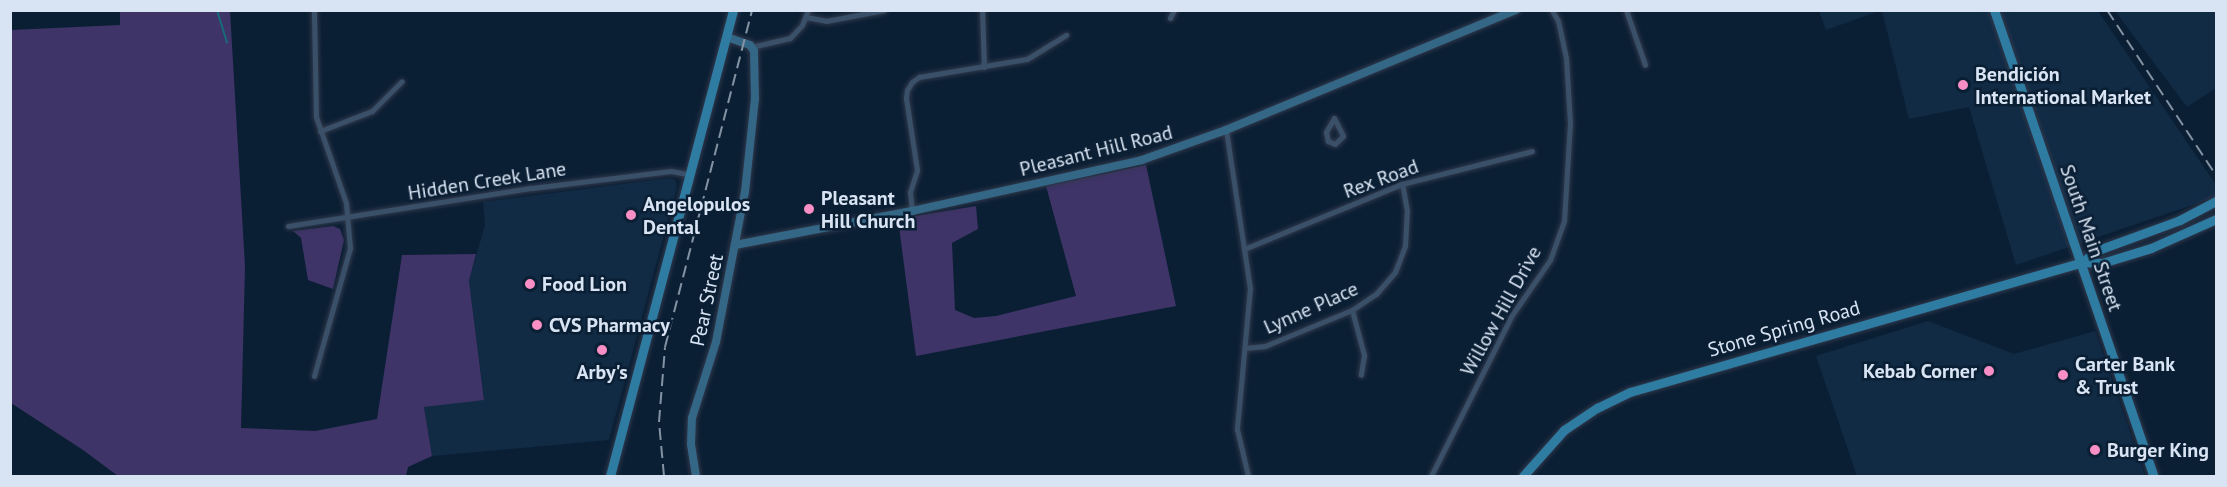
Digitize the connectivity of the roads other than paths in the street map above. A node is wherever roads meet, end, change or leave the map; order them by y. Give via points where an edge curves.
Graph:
1 (314, 10) edge
2 (733, 10) edge
3 (884, 10) edge
4 (982, 10) edge
5 (1173, 10) edge
6 (1516, 10) edge
7 (1552, 10) edge
8 (1626, 10) edge
9 (1994, 10) edge
10 (807, 14) edge
11 (1170, 18) dead end
12 (1066, 35) dead end
13 (727, 37) junction
14 (751, 47) junction
15 (1645, 65) dead end
16 (984, 67) junction
17 (402, 81) dead end
18 (1337, 123) joint
19 (1226, 130) junction
20 (320, 131) junction
21 (1532, 151) dead end
22 (691, 175) junction
23 (1402, 184) junction
24 (2217, 201) edge
25 (912, 211) junction
26 (349, 217) junction
27 (2217, 219) edge
28 (288, 225) dead end
29 (735, 245) junction
30 (1244, 249) junction
31 (2082, 262) junction
32 (1352, 310) junction
33 (1245, 348) junction
34 (1361, 375) dead end
35 (314, 376) dead end
36 (610, 477) edge
37 (696, 477) edge
38 (1248, 477) edge
39 (1431, 477) edge
40 (1523, 477) edge
41 (2154, 477) edge

1 - 20 street via 315,104
2 - 13 main road
3 - 10 street via 826,21
4 - 16 street
5 - 11 street
6 - 19 street, Pleasant Hill Road
7 - 39 street, Willow Hill Drive via 1566,58 1570,123 1564,221 1550,260 1512,315
8 - 15 street
9 - 31 main road, South Main Street
10 - 14 street via 790,38
12 - 16 street via 1032,58
13 - 14 street
13 - 22 main road
14 - 29 street, Pear Street via 755,99
16 - 25 street via 919,77 907,90 917,170 910,192
17 - 20 street via 372,111
18 - 18 street via 1334,118 1326,132 1326,139 1332,144 1343,136
19 - 25 street, Pleasant Hill Road via 1142,160
19 - 30 street
20 - 26 street
21 - 23 street, Rex Road
22 - 26 street, Hidden Creek Lane via 671,171 532,188
22 - 36 main road
23 - 30 street, Rex Road
23 - 32 street, Lynne Place via 1407,211 1405,246 1395,272 1376,294
24 - 31 main road, Stone Spring Road via 2180,220 2098,249
25 - 29 street, Pleasant Hill Road
26 - 28 street, Hidden Creek Lane
26 - 35 street via 349,256
27 - 31 main road, Stone Spring Road via 2151,248 2102,263
29 - 37 street, Pear Street via 716,342 692,418
30 - 33 street via 1250,288
31 - 40 main road, Stone Spring Road via 1630,392 1564,430
31 - 41 main road, South Main Street
32 - 33 street, Lynne Place via 1265,346
32 - 34 street via 1364,355
33 - 38 street via 1237,429

